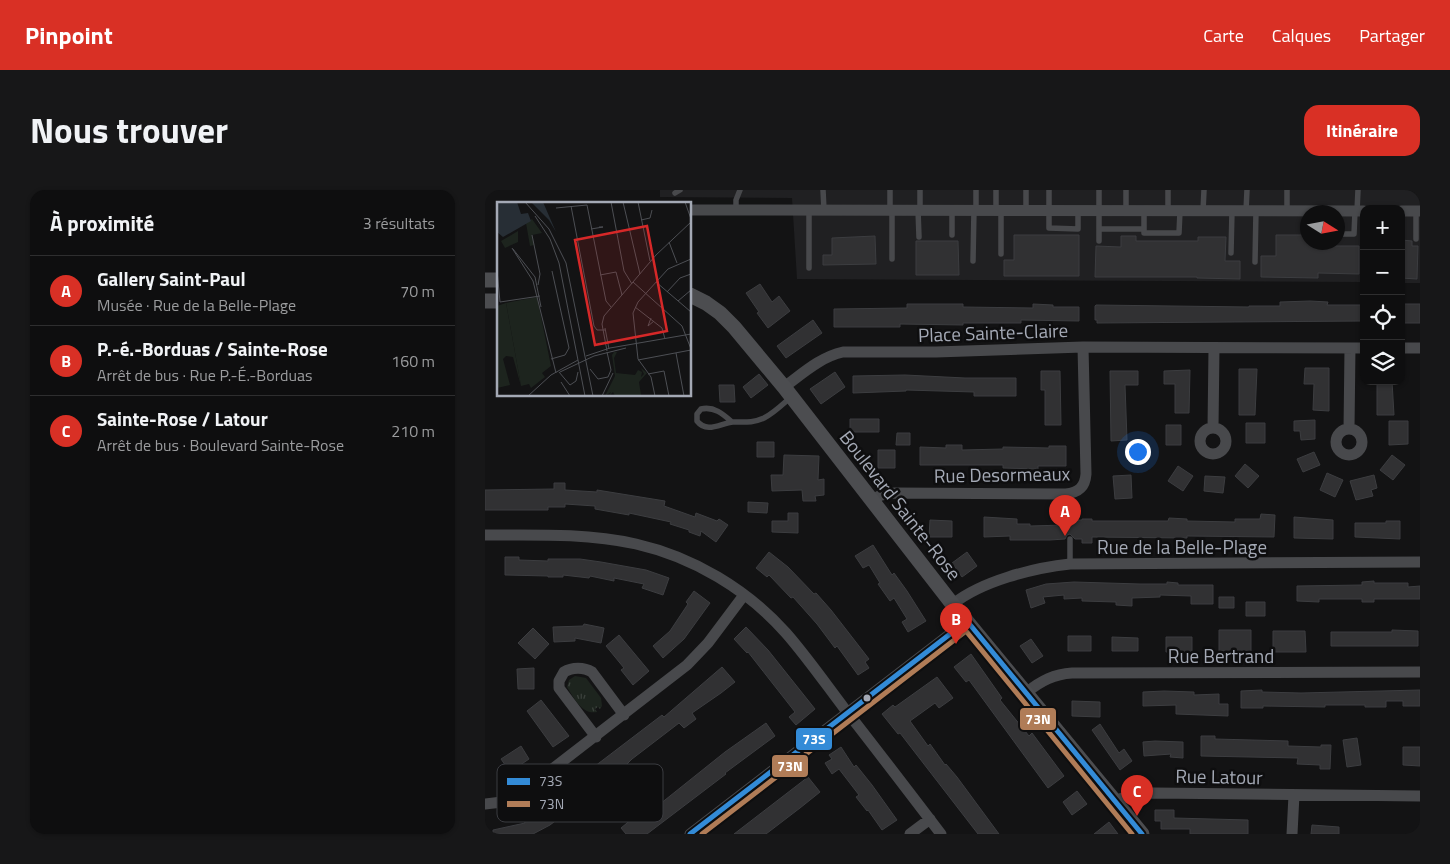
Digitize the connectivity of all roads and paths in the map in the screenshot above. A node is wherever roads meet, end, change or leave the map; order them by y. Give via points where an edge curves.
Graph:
1 (740, 190) edge
2 (823, 190) edge
3 (890, 190) edge
4 (920, 190) edge
5 (976, 190) edge
6 (996, 190) edge
7 (1026, 190) edge
8 (1049, 190) edge
9 (1099, 190) edge
10 (1126, 190) edge
11 (1168, 190) edge
12 (1204, 190) edge
13 (1247, 190) edge
14 (1287, 190) edge
15 (1358, 190) edge
16 (691, 210) edge
17 (736, 210) junction
18 (809, 210) junction
19 (823, 210) junction
20 (891, 210) junction
21 (919, 210) junction
22 (953, 210) junction
23 (975, 210) junction
24 (998, 210) junction
25 (1026, 210) junction
26 (1049, 210) junction
27 (1078, 210) junction
28 (1099, 210) junction
29 (1419, 210) edge
30 (1126, 211) junction
31 (1144, 211) junction
32 (1167, 211) junction
33 (1180, 211) junction
34 (1203, 211) junction
35 (1231, 211) junction
36 (1251, 211) junction
37 (1287, 211) junction
38 (1300, 211) edge
39 (1345, 211) edge
40 (1359, 211) edge
41 (1405, 211) edge
42 (1099, 229) junction
43 (1144, 229) junction
44 (1345, 234) edge
45 (952, 236) dead end
46 (919, 237) dead end
47 (1416, 239) dead end
48 (1099, 241) dead end
49 (1231, 253) dead end
50 (1001, 254) dead end
51 (893, 259) dead end
52 (973, 261) dead end
53 (1255, 262) dead end
54 (809, 268) dead end
55 (691, 295) edge
56 (691, 307) edge
57 (743, 339) junction
58 (1083, 347) junction
59 (1214, 348) junction
60 (1350, 348) junction
61 (1360, 348) edge
62 (1405, 348) edge
63 (1420, 348) edge
64 (787, 392) junction
65 (732, 422) junction
66 (1213, 428) dead end
67 (1349, 429) dead end
68 (871, 501) junction
69 (485, 536) edge
70 (1070, 539) dead end
71 (1420, 562) edge
72 (1070, 564) junction
73 (744, 595) junction
74 (953, 604) junction
75 (967, 621) junction
76 (1420, 672) edge
77 (1027, 692) junction
78 (848, 713) junction
79 (624, 715) junction
80 (596, 737) junction
81 (560, 764) edge
82 (1294, 795) junction
83 (1420, 796) edge
84 (1115, 801) junction
85 (929, 819) junction
86 (690, 834) edge
87 (911, 834) edge
88 (941, 834) edge
89 (1142, 834) edge
90 (1292, 834) edge

1 - 17 lane
2 - 19 lane
3 - 20 lane
4 - 21 lane
5 - 23 lane
6 - 24 lane
7 - 25 lane
8 - 26 lane
9 - 28 lane
10 - 30 lane
11 - 32 lane
12 - 34 lane
13 - 36 lane
14 - 37 lane
15 - 40 lane
16 - 17 street
17 - 18 street
18 - 19 street
18 - 54 lane
19 - 20 street
20 - 21 street
20 - 51 lane
21 - 22 street
21 - 46 lane
22 - 23 street
22 - 45 lane
23 - 24 street
23 - 52 lane
24 - 25 street
24 - 50 lane
25 - 26 street
26 - 27 street
26 - 27 lane via 1049,228 1078,229
27 - 28 street
28 - 30 street
28 - 42 lane
29 - 41 street
29 - 47 lane
30 - 31 street
31 - 32 street
31 - 43 lane
32 - 33 street
33 - 34 street
33 - 43 lane via 1179,233 1144,233
34 - 35 street
35 - 36 street
35 - 49 lane
36 - 37 street
36 - 53 lane
37 - 38 street
39 - 40 street
40 - 44 lane via 1354,234
42 - 43 lane
42 - 48 lane
55 - 57 street, Boulevard Sainte-Rose via 720,313
56 - 57 street, Boulevard Sainte-Rose via 723,322
57 - 64 street, Boulevard Sainte-Rose
58 - 59 street, Place Sainte-Claire
58 - 64 street, Place Sainte-Claire via 843,352 817,363
58 - 68 street, Rue Desormeaux via 1086,474 1084,485 1078,491 1066,494 895,494 881,495
59 - 60 street, Place Sainte-Claire
59 - 66 street
60 - 61 street, Place Sainte-Claire
60 - 67 street
62 - 63 street
64 - 65 lane via 775,411 763,418 745,424
64 - 68 street, Boulevard Sainte-Rose
65 - 65 lane via 711,408 701,409 697,414 697,421 703,426
68 - 74 street, Boulevard Sainte-Rose
69 - 73 street via 589,537 637,544 691,563
70 - 72 lane
71 - 72 street, Rue de la Belle-Plage
72 - 74 street, Rue de la Belle-Plage via 1046,567 989,584
73 - 78 street via 785,632
73 - 79 street via 693,660
74 - 75 street, Boulevard Sainte-Rose
75 - 77 street, Boulevard Sainte-Rose
75 - 78 street
76 - 77 street, Rue Bertrand via 1072,673 1047,679
77 - 84 street, Boulevard Sainte-Rose
78 - 85 street
78 - 86 street
79 - 80 street
79 - 80 street via 592,672 575,668 564,672 559,681 560,690
80 - 81 street
82 - 83 street, Rue Latour
82 - 84 street, Rue Latour via 1154,793
82 - 90 street
84 - 89 street, Boulevard Sainte-Rose
85 - 87 street
85 - 88 street

